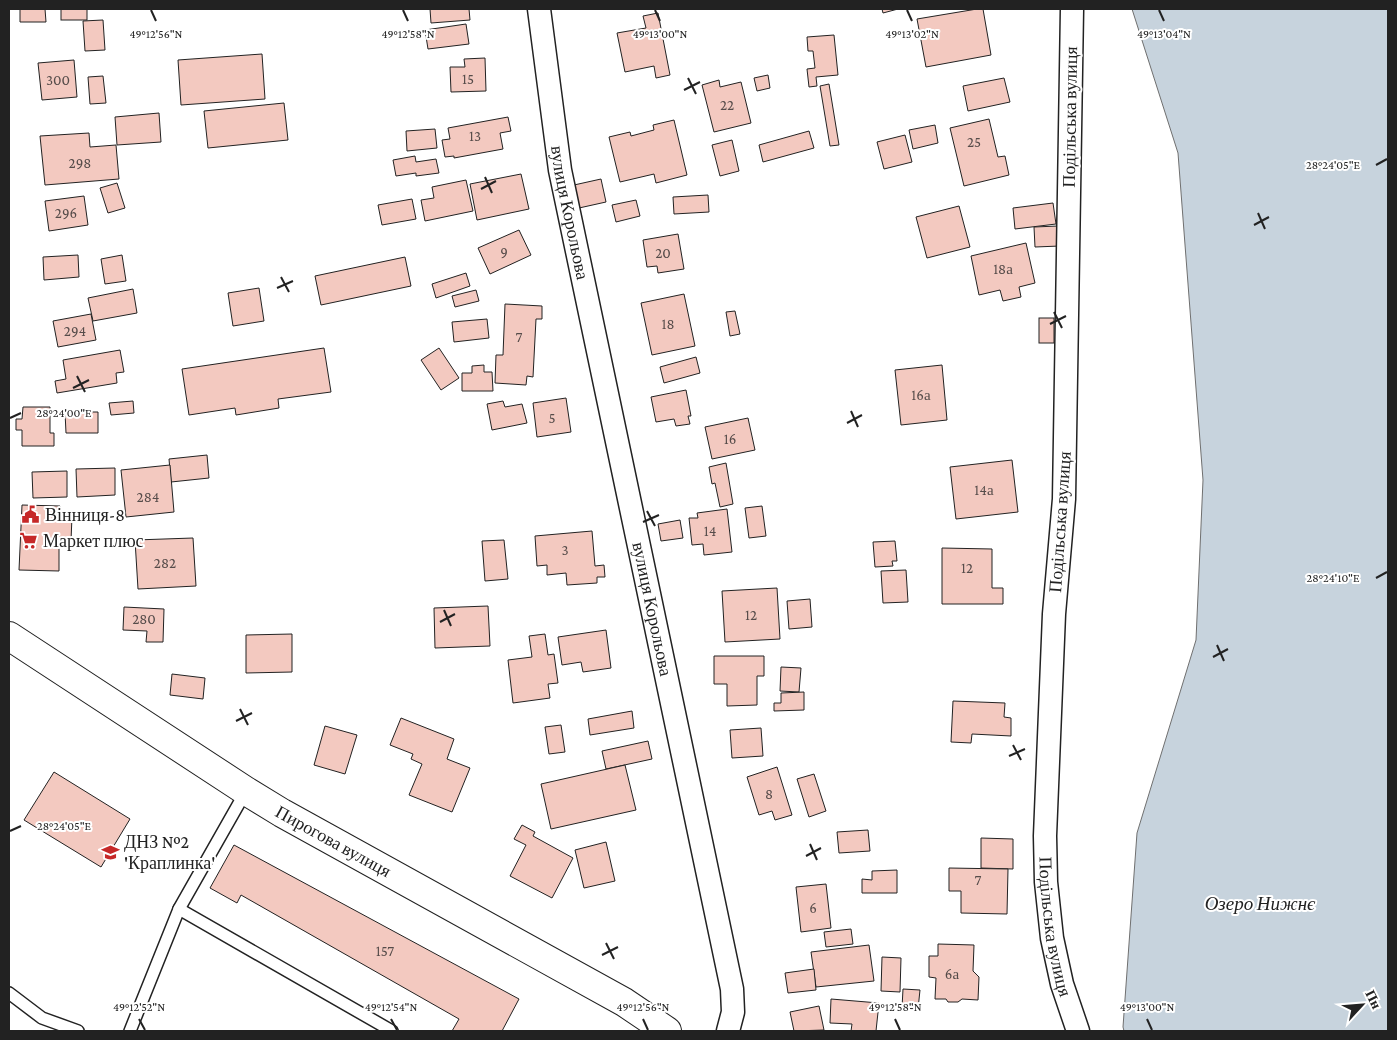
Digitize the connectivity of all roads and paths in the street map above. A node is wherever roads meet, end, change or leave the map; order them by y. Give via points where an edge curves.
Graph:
1 (539, 9) edge
2 (1072, 9) edge
3 (9, 636) edge
4 (246, 791) junction
5 (179, 909) junction
6 (9, 993) edge
7 (78, 1031) edge
8 (130, 1031) edge
9 (392, 1031) edge
10 (667, 1031) edge
11 (728, 1031) edge
12 (1078, 1031) edge

1 - 11 street, вулиця Корольова via 560,170 732,989 733,1012
2 - 12 street, Подільська вулиця via 1064,499 1054,614 1045,836 1052,938 1062,984
3 - 4 street, Пирогова вулиця
4 - 5 lane
4 - 10 street, Пирогова вулиця via 624,1002
5 - 8 lane
5 - 9 lane
6 - 7 lane via 42,1018

